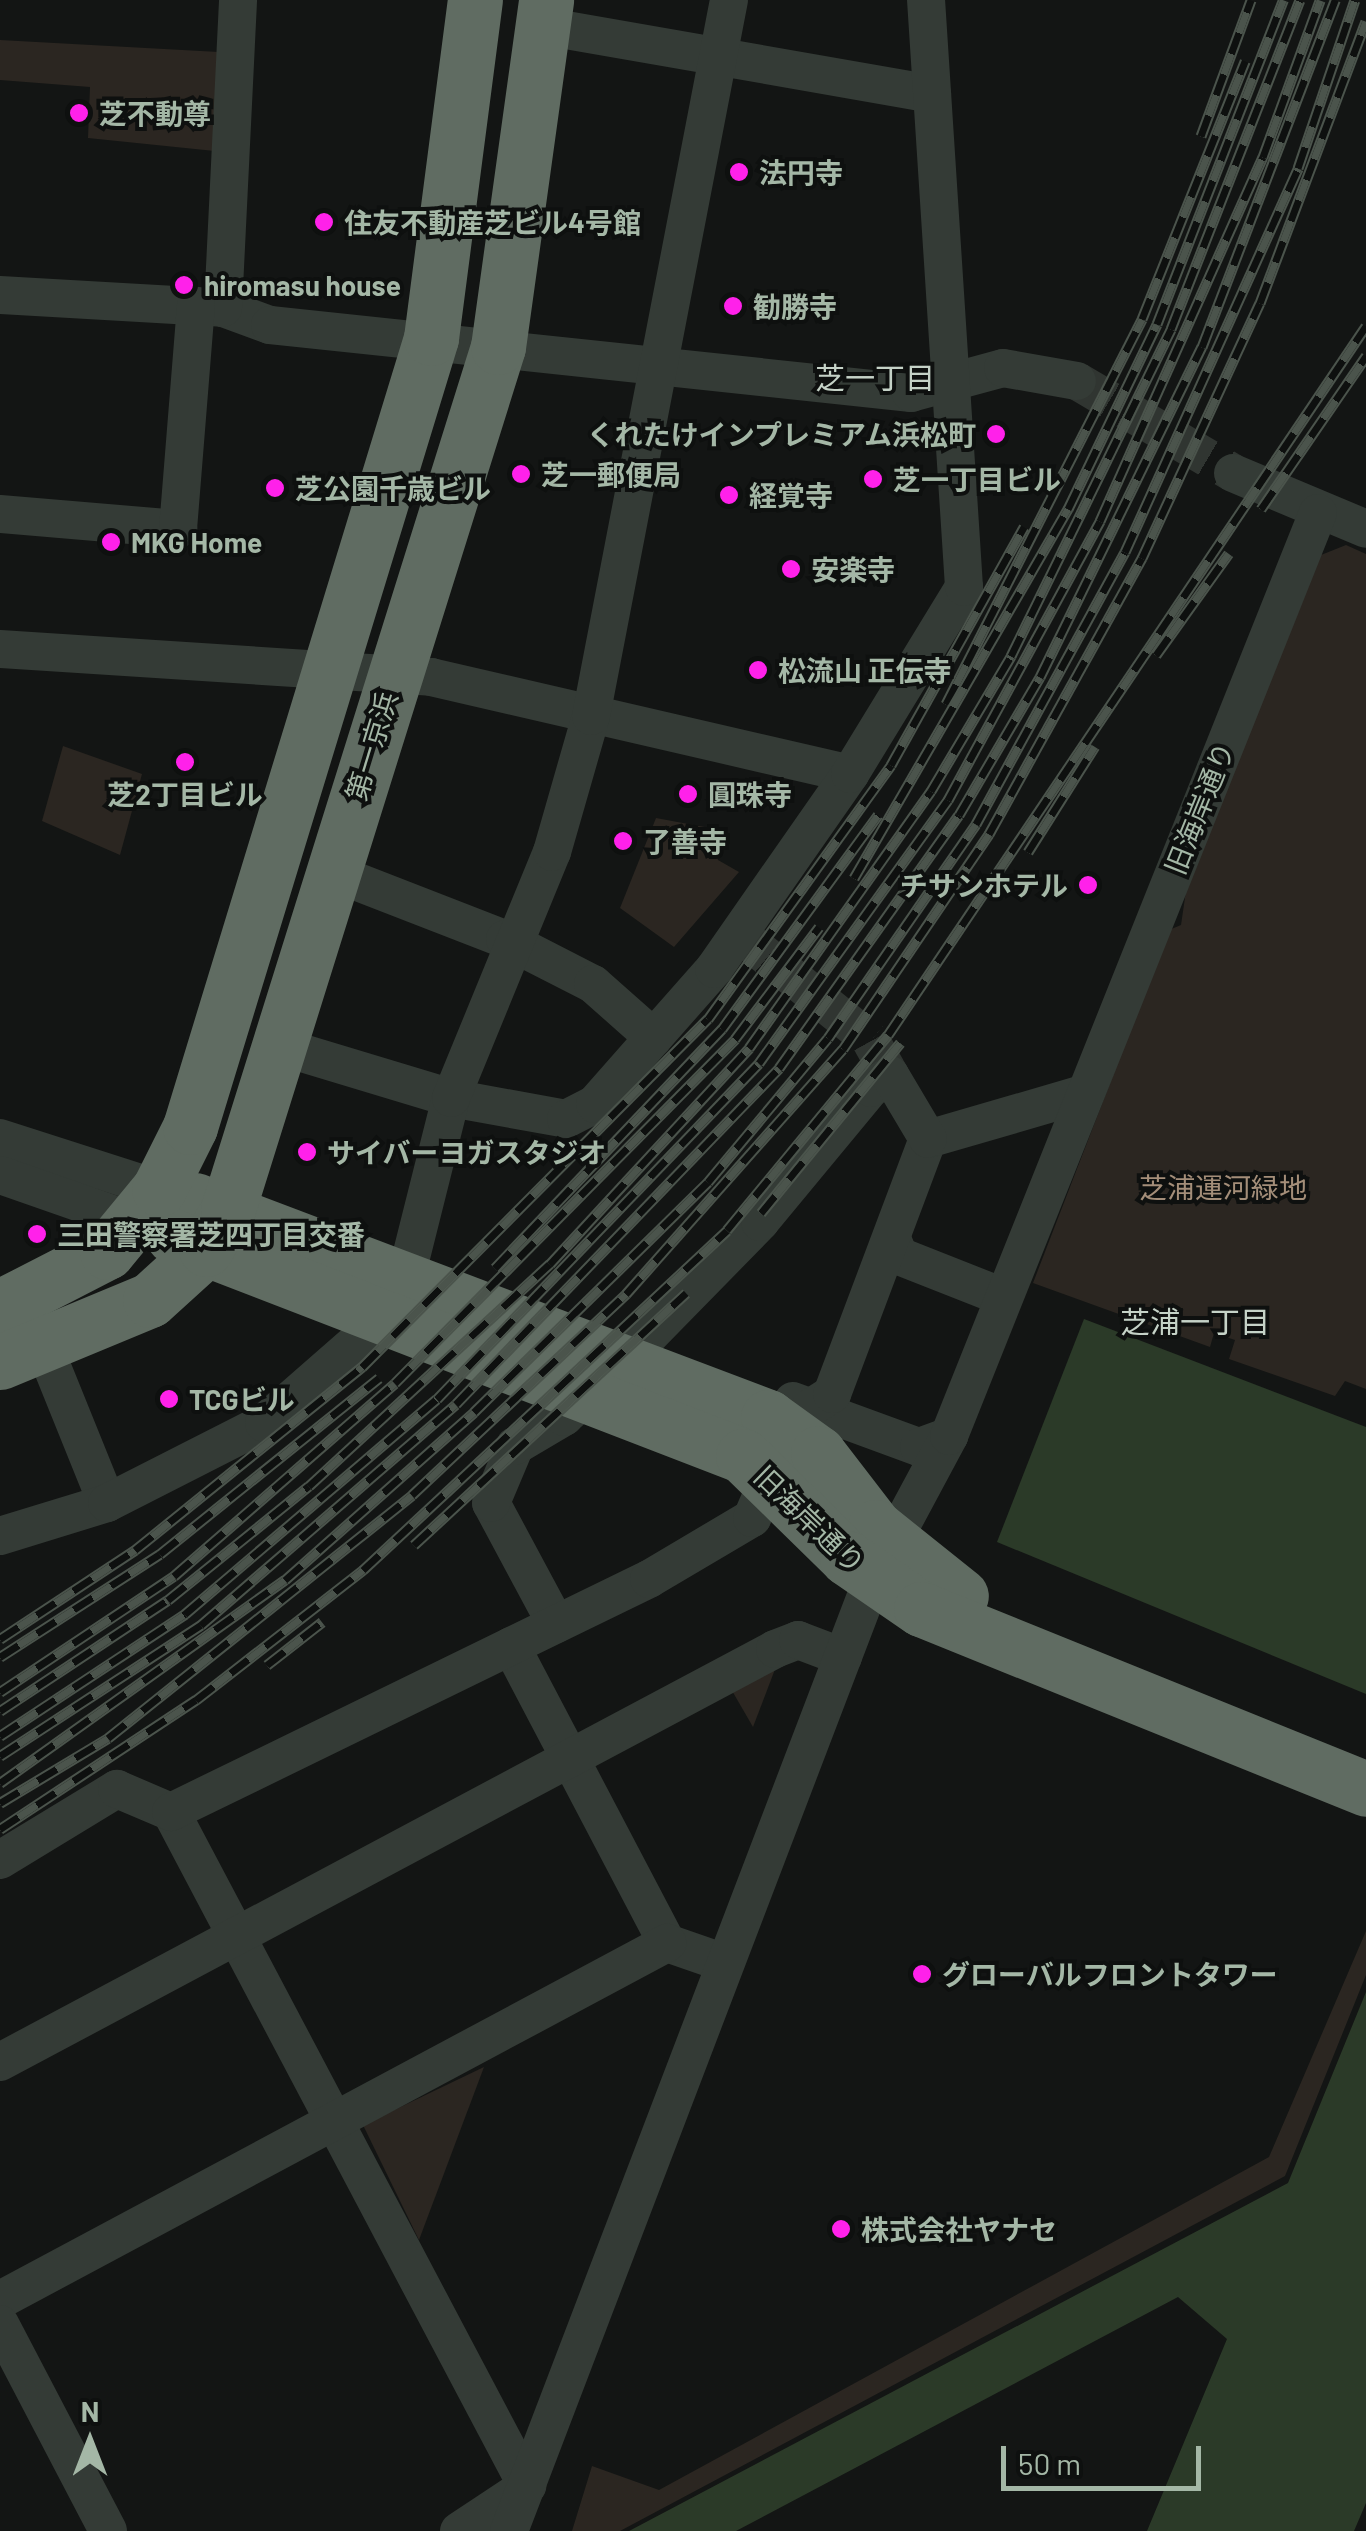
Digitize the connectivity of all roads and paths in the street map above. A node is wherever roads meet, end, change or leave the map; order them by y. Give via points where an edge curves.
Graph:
1 (238, 0) edge
2 (476, 0) edge
3 (729, 0) edge
4 (926, 0) edge
5 (544, 13) edge
6 (717, 56) junction
7 (932, 94) junction
8 (0, 294) edge
9 (210, 307) junction
10 (431, 338) junction
11 (498, 346) junction
12 (655, 363) junction
13 (1077, 381) tunnel mouth
14 (948, 387) junction
15 (1233, 472) tunnel mouth
16 (1318, 513) junction
17 (0, 514) edge
18 (1366, 529) edge
19 (0, 649) edge
20 (328, 672) junction
21 (393, 675) junction
22 (591, 716) junction
23 (850, 774) junction
24 (332, 872) junction
25 (515, 945) junction
26 (654, 1038) junction
27 (279, 1046) junction
28 (1083, 1094) junction
29 (451, 1098) junction
30 (0, 1138) edge
31 (928, 1139) junction
32 (0, 1175) edge
33 (147, 1206) junction
34 (217, 1229) junction
35 (893, 1241) junction
36 (396, 1295) junction
37 (1002, 1297) junction
38 (0, 1307) edge
39 (22, 1354) edge
40 (607, 1377) junction
41 (810, 1408) junction
42 (949, 1436) junction
43 (773, 1479) junction
44 (107, 1503) junction
45 (0, 1536) edge
46 (884, 1561) junction
47 (556, 1624) junction
48 (511, 1646) junction
49 (842, 1657) junction
50 (568, 1756) junction
51 (1366, 1756) edge
52 (1366, 1789) edge
53 (171, 1812) junction
54 (0, 1860) edge
55 (240, 1933) junction
56 (666, 1943) junction
57 (722, 1962) junction
58 (0, 2062) edge
59 (330, 2120) junction
60 (0, 2300) edge
61 (0, 2324) edge
62 (528, 2486) junction
63 (108, 2531) edge
64 (459, 2531) edge
65 (509, 2531) edge

1 - 9 street
2 - 10 highway
3 - 6 street
4 - 7 street
5 - 6 street
5 - 11 highway, 第一京浜
6 - 7 street
6 - 12 street
7 - 14 street
8 - 9 street
9 - 10 street via 270,324
9 - 17 street via 178,529
10 - 11 street
10 - 20 highway
11 - 12 street
11 - 21 highway, 第一京浜
12 - 14 street via 912,394
12 - 22 street
13 - 14 street via 1003,368
14 - 23 street via 964,587
15 - 16 street
16 - 18 street
16 - 28 street, 旧海岸通り
19 - 20 street
20 - 21 street
20 - 33 highway via 190,1127
21 - 22 street
21 - 24 highway, 第一京浜
22 - 23 street
22 - 25 street
23 - 26 street via 714,969
24 - 25 street
24 - 27 highway, 第一京浜
25 - 26 street via 594,984
25 - 29 street
26 - 29 street via 595,1104 566,1119
27 - 29 street
27 - 34 highway, 第一京浜
28 - 31 street
28 - 37 street, 旧海岸通り
29 - 36 street
30 - 33 street
31 - 35 street
31 - 40 street via 890,1075 871,1088 760,1222
32 - 33 street
33 - 34 highway, 旧海岸通り
33 - 38 highway via 91,1266
34 - 36 highway, 旧海岸通り
34 - 39 highway via 150,1300
35 - 37 street via 899,1256
35 - 41 street via 832,1394
36 - 40 highway, 旧海岸通り
36 - 44 street via 264,1422
37 - 42 street, 旧海岸通り
39 - 44 street
40 - 41 street
40 - 43 highway, 旧海岸通り
40 - 46 highway, 旧海岸通り via 788,1429
40 - 47 street via 515,1446 492,1503
41 - 42 street via 919,1447
42 - 46 street, 旧海岸通り
43 - 46 highway, 旧海岸通り
43 - 47 street via 752,1518
44 - 45 street
46 - 49 street
46 - 51 highway, 旧海岸通り
46 - 52 highway, 旧海岸通り via 937,1618
47 - 48 street
48 - 50 street
48 - 53 street
49 - 50 street via 798,1640
49 - 57 street
50 - 55 street
50 - 56 street
53 - 54 street via 117,1789
53 - 55 street
55 - 58 street
55 - 59 street
56 - 57 street
56 - 59 street
57 - 62 street
59 - 60 street
59 - 62 street
61 - 63 street
62 - 64 street
62 - 65 street

